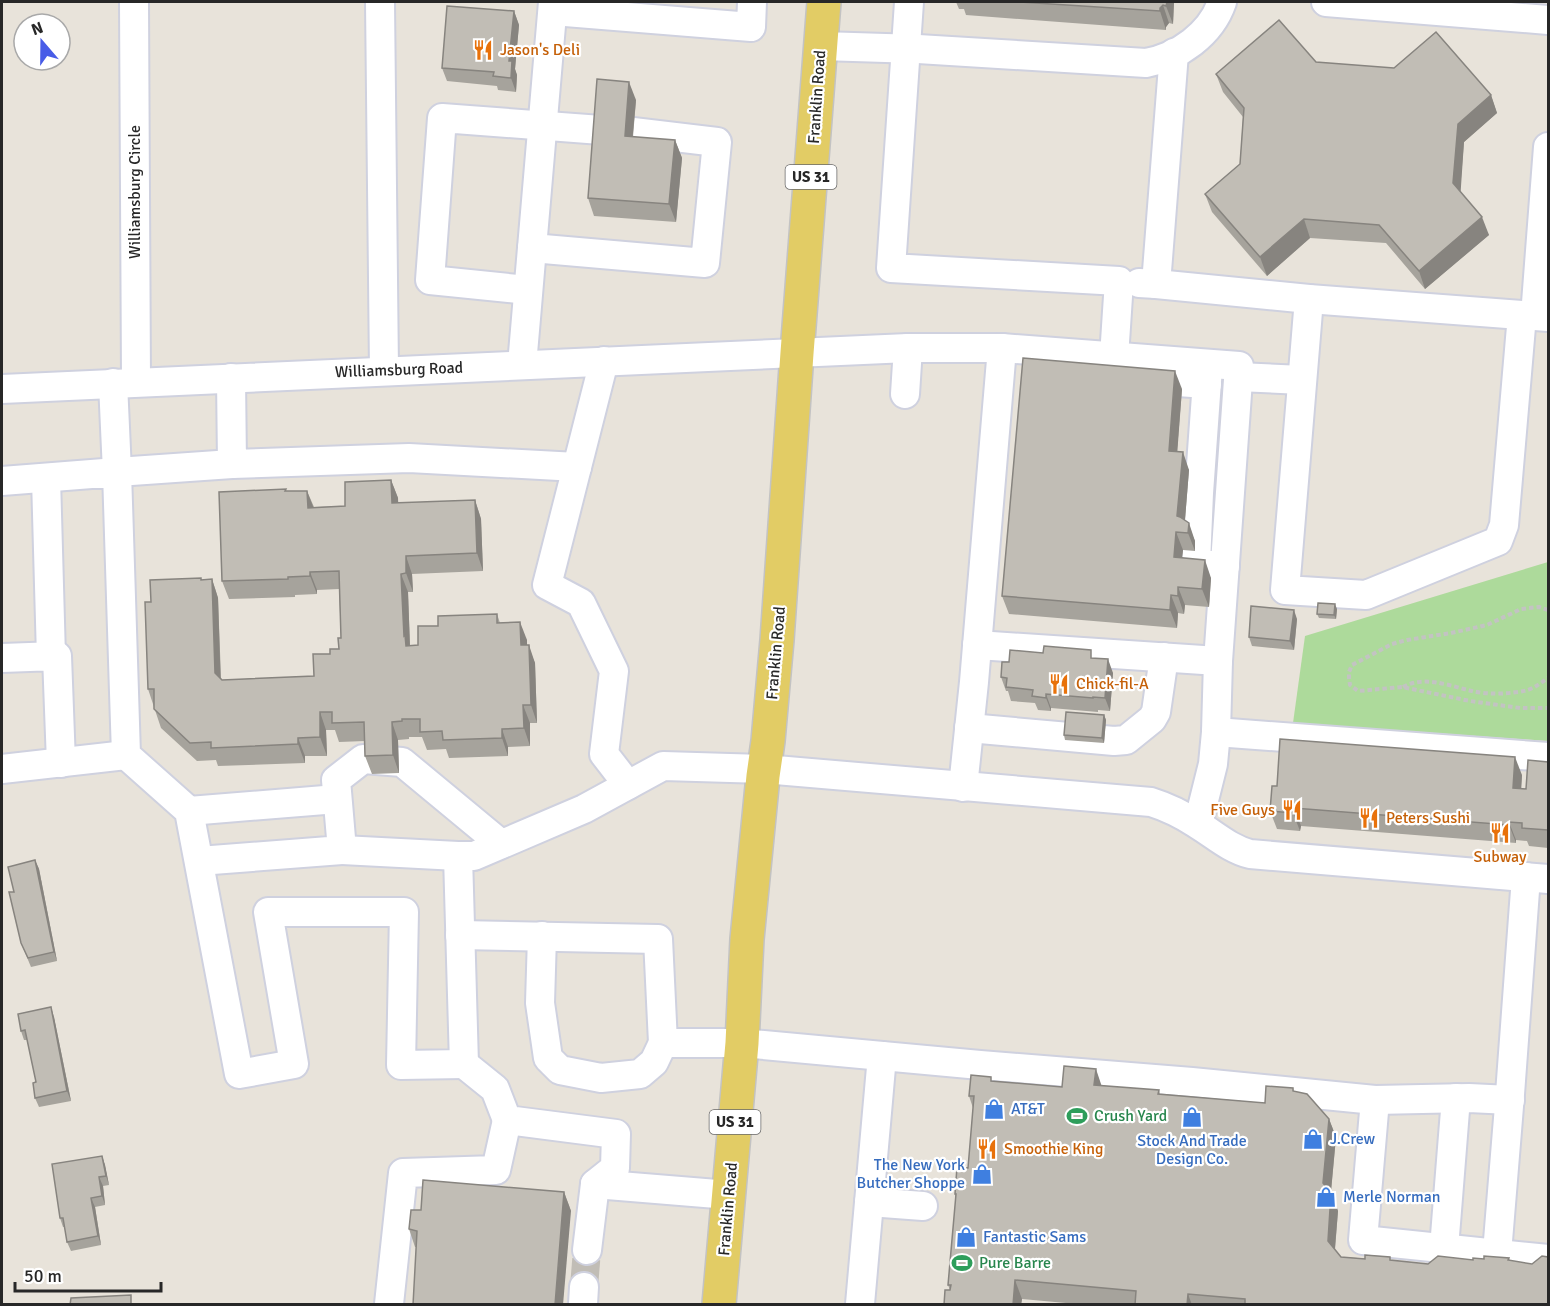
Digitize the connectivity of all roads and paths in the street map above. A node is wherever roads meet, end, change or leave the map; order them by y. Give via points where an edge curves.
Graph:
1 (134, 2) edge
2 (380, 2) edge
3 (752, 2) edge
4 (824, 2) edge
5 (909, 2) edge
6 (1222, 2) edge
7 (1326, 2) edge
8 (553, 6) edge
9 (1548, 20) edge
10 (821, 46) junction
11 (906, 49) junction
12 (1174, 53) junction
13 (542, 126) junction
14 (601, 129) edge
15 (633, 132) dead end
16 (1548, 147) edge
17 (532, 248) junction
18 (1119, 281) junction
19 (1156, 284) junction
20 (528, 290) junction
21 (1309, 299) junction
22 (1535, 316) edge
23 (908, 348) junction
24 (1002, 348) junction
25 (797, 353) junction
26 (1114, 357) junction
27 (604, 361) junction
28 (522, 365) junction
29 (384, 371) junction
30 (1208, 374) junction
31 (1238, 377) junction
32 (231, 378) junction
33 (1302, 380) junction
34 (124, 383) junction
35 (2, 389) edge
36 (905, 394) dead end
37 (1203, 432) junction
38 (1234, 434) junction
39 (232, 464) junction
40 (577, 467) junction
41 (117, 472) junction
42 (46, 478) junction
43 (2, 482) edge
44 (1199, 493) junction
45 (1230, 495) junction
46 (1225, 566) junction
47 (1548, 610) edge
48 (977, 645) junction
49 (51, 657) junction
50 (1164, 657) junction
51 (2, 658) edge
52 (1218, 661) junction
53 (1548, 678) edge
54 (1402, 687) junction
55 (1548, 708) edge
56 (969, 728) junction
57 (1216, 732) junction
58 (126, 755) junction
59 (1548, 757) edge
60 (61, 763) junction
61 (764, 769) junction
62 (2, 770) edge
63 (628, 784) junction
64 (963, 787) junction
65 (337, 799) junction
66 (189, 812) junction
67 (1198, 824) junction
68 (501, 844) junction
69 (342, 850) junction
70 (458, 856) junction
71 (199, 861) junction
72 (1537, 878) edge
73 (460, 934) junction
74 (542, 936) junction
75 (663, 1043) junction
76 (742, 1043) junction
77 (882, 1056) junction
78 (464, 1064) junction
79 (1456, 1098) junction
80 (1375, 1100) junction
81 (1510, 1100) junction
82 (507, 1120) junction
83 (595, 1184) junction
84 (729, 1195) junction
85 (869, 1202) junction
86 (923, 1206) dead end
87 (1444, 1248) junction
88 (587, 1250) tunnel mouth
89 (1497, 1253) junction
90 (1548, 1259) edge
91 (389, 1305) edge
92 (719, 1305) edge
93 (860, 1305) edge

1 - 34 street, Williamsburg Circle
2 - 29 street
3 - 8 street via 750,27
4 - 10 main road, Franklin Road / US 31
5 - 11 street
6 - 12 street via 1201,35
7 - 9 street
8 - 13 street
10 - 11 street
10 - 25 main road, Franklin Road / US 31
11 - 12 street via 1146,63
11 - 18 street via 891,268
12 - 19 street
13 - 14 street
13 - 17 street
13 - 20 street via 442,118 430,280
15 - 17 street via 717,142 705,263
16 - 22 street
17 - 20 street
18 - 19 street
18 - 26 street
19 - 21 street
20 - 28 street
21 - 22 street
21 - 33 street
22 - 33 street via 1504,525 1498,542 1366,595 1285,590
23 - 24 street, Williamsburg Road
23 - 25 street, Williamsburg Road
23 - 36 street
24 - 26 street, Williamsburg Road
24 - 48 street
25 - 27 street, Williamsburg Road
25 - 61 main road, Franklin Road / US 31
26 - 30 street, Williamsburg Road
27 - 28 street, Williamsburg Road
27 - 40 street
28 - 29 street, Williamsburg Road
29 - 32 street, Williamsburg Road
30 - 31 street, Williamsburg Road via 1239,366
30 - 37 street
31 - 33 street
31 - 38 street
32 - 34 street, Williamsburg Road
32 - 39 street
34 - 35 street, Williamsburg Road
34 - 41 street, Williamsburg Circle
37 - 38 street
37 - 44 street
38 - 45 street
39 - 40 street via 409,458
39 - 41 street
40 - 63 street via 547,585 581,603 614,671 604,754
41 - 42 street
41 - 58 street, Williamsburg Circle
42 - 43 street
42 - 49 street
44 - 45 street
44 - 46 street via 1196,564
45 - 46 street
46 - 52 street
47 - 54 path via 1521,609 1487,625 1392,644 1358,661 1349,672 1350,685 1358,691
48 - 50 street
48 - 56 street
49 - 51 street
49 - 60 street via 57,657
50 - 52 street
50 - 56 street via 1156,712 1126,740
52 - 57 street
53 - 54 path via 1528,690 1510,692 1475,692 1418,682
54 - 55 path via 1470,701
56 - 64 street
57 - 59 street
57 - 67 street via 1213,764
58 - 60 street
58 - 66 street
60 - 62 street
61 - 63 street via 663,766
61 - 64 street
61 - 76 main road, Franklin Road / US 31 via 747,939
63 - 68 street via 584,809
64 - 67 street via 1151,802
65 - 66 street
65 - 68 street via 336,780 363,759 402,762
65 - 69 street
66 - 71 street
67 - 72 street via 1233,849 1250,854
68 - 70 street via 474,856
69 - 70 street
69 - 71 street
70 - 73 street
71 - 78 street via 239,1074 294,1064 268,912 404,912 400,1065
72 - 81 street
73 - 74 street
73 - 78 street
74 - 75 street via 658,939
74 - 75 street via 540,1004 548,1058 560,1070 601,1078 640,1074 654,1062
75 - 76 street
76 - 77 street
76 - 84 main road, Franklin Road / US 31
77 - 80 street
77 - 85 street
78 - 82 street via 495,1089
79 - 80 street
79 - 81 street
79 - 87 street
80 - 87 street via 1363,1240
81 - 89 street
82 - 83 street via 616,1134 615,1168
82 - 91 street via 496,1170 403,1173
83 - 84 street
83 - 88 street
84 - 92 main road, Franklin Road / US 31
85 - 86 street
85 - 93 street
87 - 89 street
89 - 90 street

